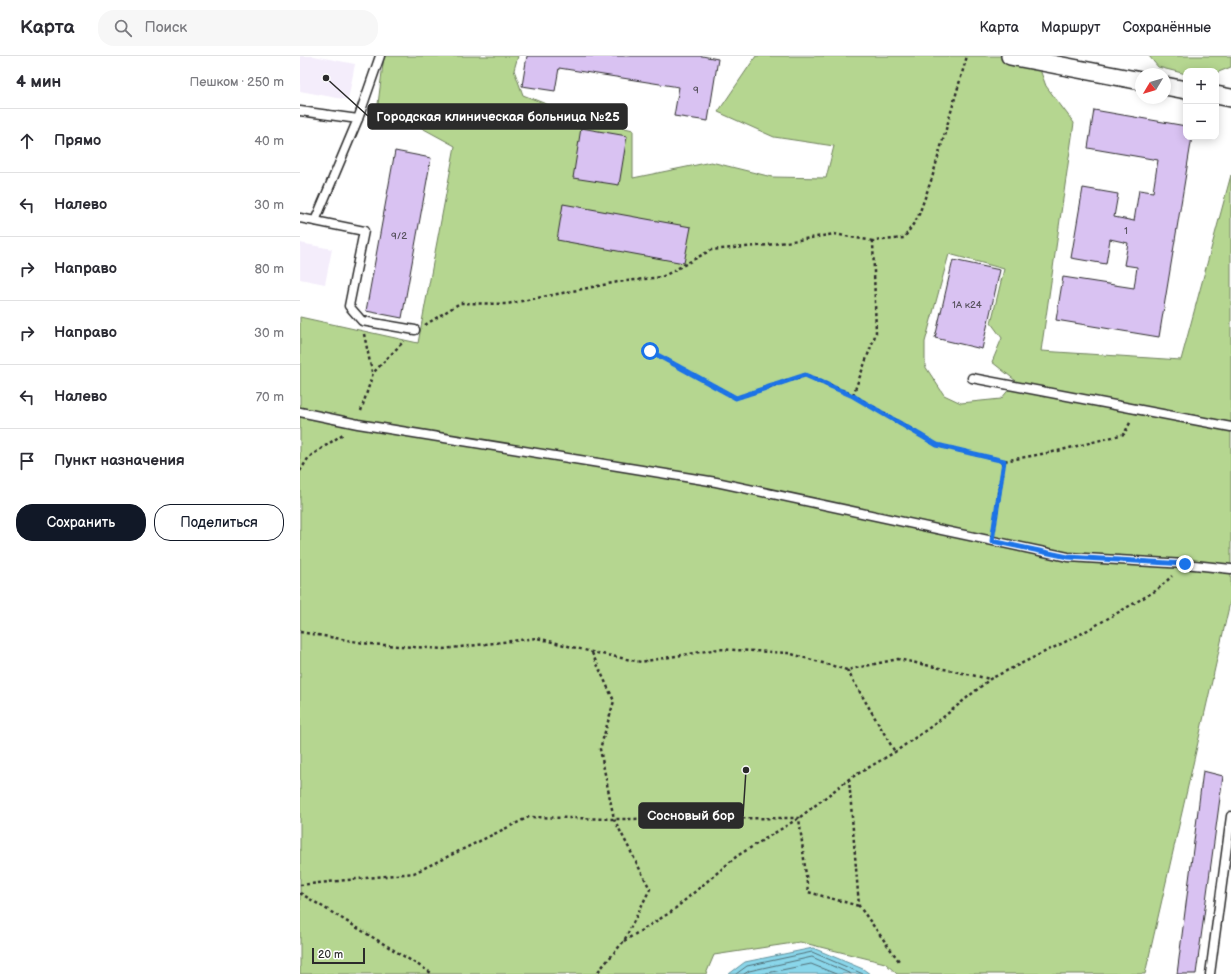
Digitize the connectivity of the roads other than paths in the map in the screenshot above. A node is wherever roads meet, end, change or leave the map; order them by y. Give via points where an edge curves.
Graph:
1 (380, 56) edge
2 (1010, 56) edge
3 (1135, 80) edge
4 (1171, 87) edge
5 (1183, 89) edge
6 (1219, 96) edge
7 (1231, 98) edge
8 (300, 111) edge
9 (358, 119) junction
10 (300, 218) edge
11 (314, 221) junction
12 (415, 330) road end
13 (972, 378) dead end
14 (300, 412) edge
15 (1231, 427) edge
16 (1231, 569) edge
17 (1231, 816) edge
18 (1210, 974) edge

1 - 9 lane
2 - 3 street
4 - 5 street
6 - 7 street
8 - 9 lane
9 - 11 lane
10 - 11 lane
11 - 12 lane via 364,231 349,306 362,321
13 - 15 lane
14 - 16 lane via 358,424 716,482 1068,557
17 - 18 lane

